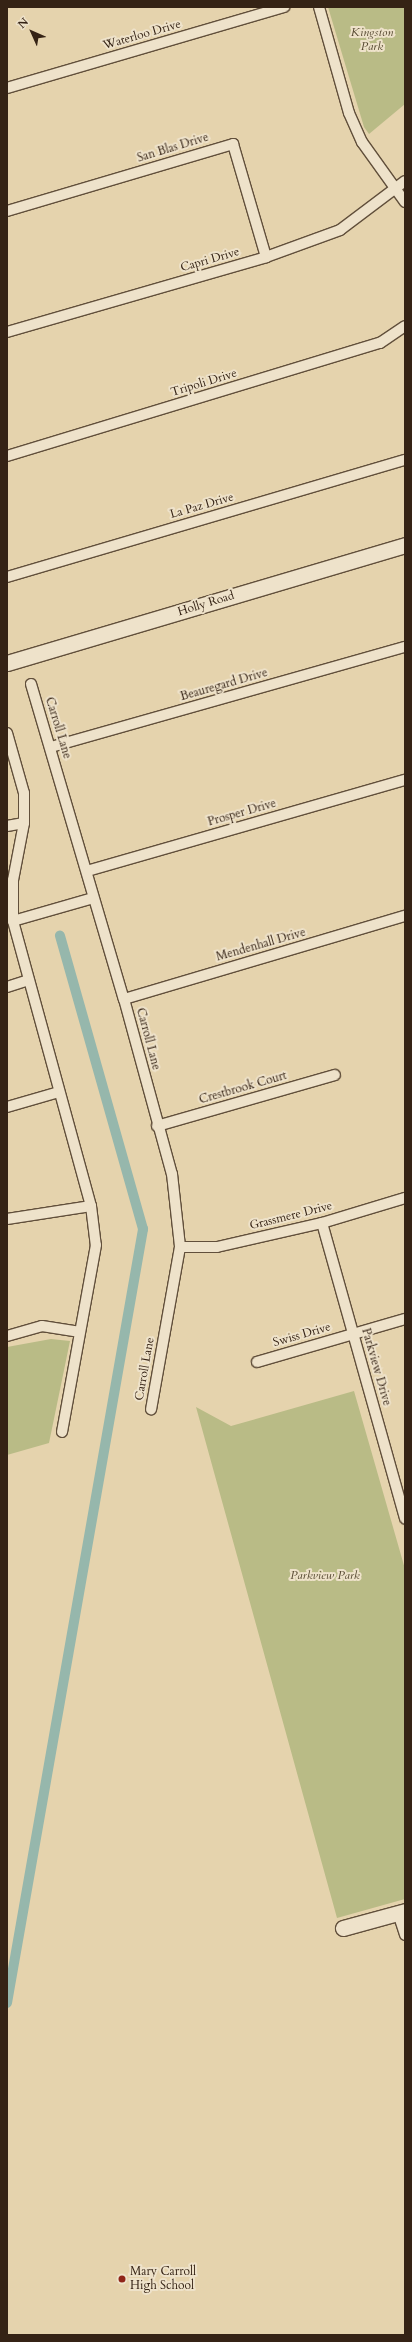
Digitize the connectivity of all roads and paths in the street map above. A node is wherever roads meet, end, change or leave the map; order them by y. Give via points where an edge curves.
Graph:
1 (284, 7) edge
2 (319, 7) edge
3 (7, 88) edge
4 (405, 181) edge
5 (394, 189) junction
6 (405, 202) edge
7 (7, 211) edge
8 (266, 257) junction
9 (405, 326) edge
10 (7, 332) edge
11 (7, 456) edge
12 (405, 460) edge
13 (405, 545) edge
14 (7, 577) edge
15 (405, 647) edge
16 (7, 663) edge
17 (31, 684) dead end
18 (7, 733) edge
19 (50, 747) junction
20 (405, 780) edge
21 (24, 823) junction
22 (7, 826) edge
23 (87, 871) junction
24 (9, 878) edge
25 (94, 898) junction
26 (405, 916) edge
27 (13, 921) junction
28 (28, 980) junction
29 (7, 987) edge
30 (124, 999) junction
31 (336, 1076) dead end
32 (59, 1092) junction
33 (7, 1107) edge
34 (157, 1126) junction
35 (405, 1198) edge
36 (91, 1206) junction
37 (7, 1219) edge
38 (322, 1223) junction
39 (180, 1247) junction
40 (405, 1319) edge
41 (78, 1332) junction
42 (353, 1334) junction
43 (7, 1336) edge
44 (257, 1362) dead end
45 (151, 1409) dead end
46 (62, 1432) dead end
47 (405, 1519) edge
48 (402, 1912) edge
49 (343, 1928) dead end
50 (405, 1935) edge

1 - 3 street, Waterloo Drive
2 - 5 street via 349,113 362,142
4 - 5 street, Capri Drive
5 - 6 street
5 - 8 street, Capri Drive via 340,230
7 - 8 street, San Blas Drive via 233,144
8 - 10 street, Capri Drive
9 - 11 street, Tripoli Drive via 380,343
12 - 14 street, La Paz Drive
13 - 16 main road, Holly Road
15 - 19 street, Beauregard Drive
17 - 19 street, Carroll Lane
18 - 21 street via 24,793
19 - 23 street, Carroll Lane
20 - 23 street, Prosper Drive
21 - 22 street
21 - 24 street
23 - 25 street, Carroll Lane
24 - 27 street
25 - 27 street
25 - 30 street, Carroll Lane
26 - 30 street, Mendenhall Drive
27 - 28 street
28 - 29 street
28 - 32 street
30 - 34 street, Carroll Lane
31 - 34 street, Crestbrook Court
32 - 33 street
32 - 36 street
34 - 39 street, Carroll Lane via 172,1174
35 - 38 street, Grassmere Drive
36 - 37 street
36 - 41 street via 96,1245
38 - 39 street, Grassmere Drive via 217,1248
38 - 42 street, Parkview Drive
39 - 45 street, Carroll Lane
40 - 42 street, Swiss Drive
41 - 43 street via 42,1326
41 - 46 street
42 - 44 street, Swiss Drive
42 - 47 street, Parkview Drive
48 - 49 main road
48 - 50 street

